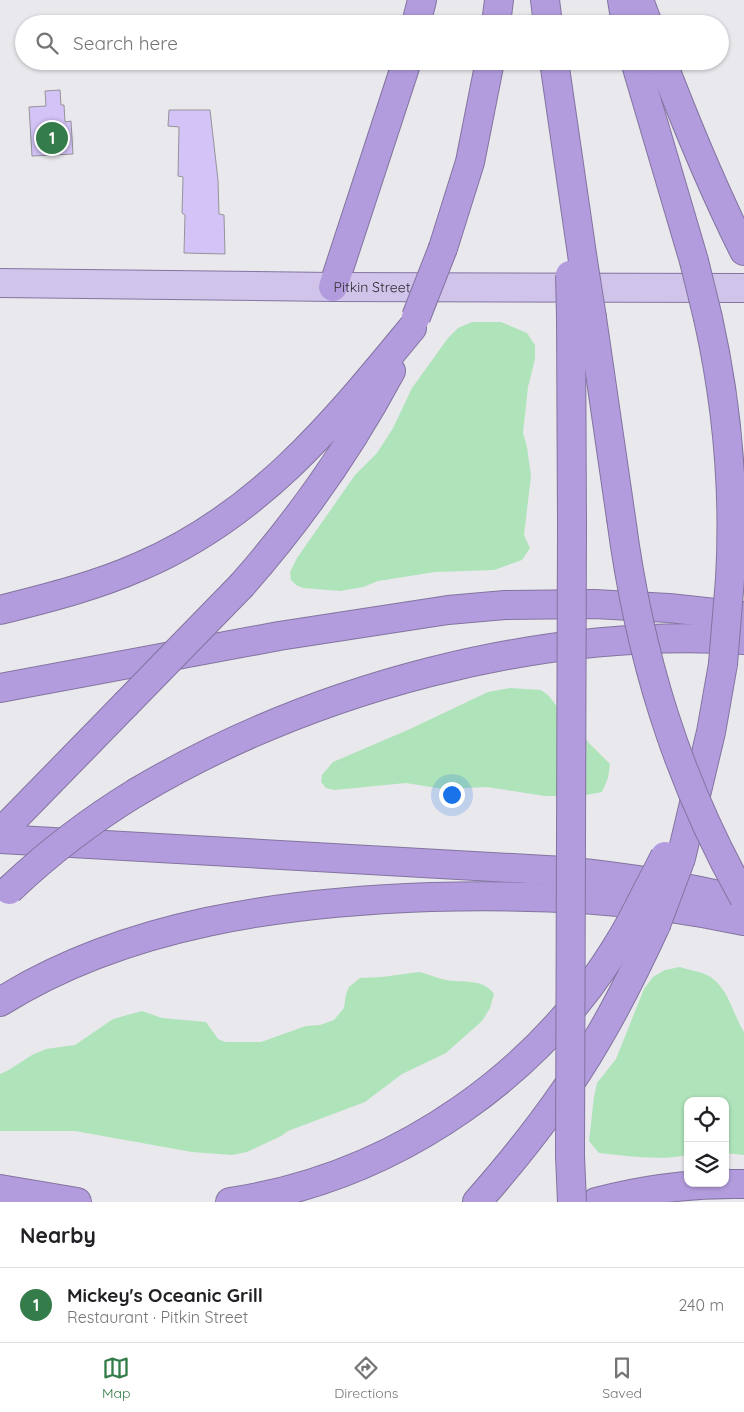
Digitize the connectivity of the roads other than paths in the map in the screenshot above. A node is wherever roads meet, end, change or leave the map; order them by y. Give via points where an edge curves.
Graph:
1 (422, 0) edge
2 (499, 0) edge
3 (545, 0) edge
4 (622, 0) edge
5 (640, 0) edge
6 (418, 15) edge
7 (497, 15) edge
8 (547, 15) edge
9 (624, 15) edge
10 (645, 15) edge
11 (404, 70) edge
12 (488, 70) edge
13 (555, 70) edge
14 (639, 70) edge
15 (666, 70) edge
16 (744, 250) edge
17 (0, 283) edge
18 (333, 287) junction
19 (744, 288) edge
20 (582, 318) junction
21 (414, 322) junction
22 (0, 610) edge
23 (744, 616) edge
24 (744, 640) edge
25 (0, 688) edge
26 (0, 833) edge
27 (0, 839) edge
28 (4, 894) edge
29 (744, 899) edge
30 (744, 921) edge
31 (643, 923) junction
32 (0, 1002) edge
33 (744, 1184) edge
34 (0, 1189) edge
35 (77, 1202) edge
36 (230, 1202) edge
37 (477, 1202) edge
38 (572, 1202) edge
39 (596, 1202) edge

1 - 6 highway
2 - 7 highway
3 - 8 highway
4 - 9 highway
5 - 10 highway
11 - 18 highway
12 - 21 highway, bridge via 470,162 443,248
13 - 20 highway, bridge
14 - 31 highway, bridge via 694,261 719,369 731,505 730,579 723,664 711,732 696,791 673,857
15 - 16 highway via 697,149
17 - 18 main road, Pitkin Street
18 - 19 main road, Pitkin Street
20 - 29 highway, bridge via 640,631 665,721 696,802
20 - 38 highway, bridge via 572,524
21 - 22 highway via 303,454 228,516 183,545 140,567 68,592
21 - 26 highway, bridge via 379,395 345,451 294,523 242,585
23 - 25 highway via 594,604 448,610 278,636
24 - 28 highway, bridge via 682,638 605,642 451,668 365,691 291,717 207,754 137,792 80,830
27 - 29 highway via 564,871
30 - 32 highway via 661,905 584,898 450,896 322,904 222,920 135,941 52,972
31 - 36 highway via 551,1032 493,1086 452,1116 400,1147 355,1168 290,1189
31 - 37 highway via 616,1006 574,1077 521,1150
33 - 39 highway via 668,1188
34 - 35 highway

